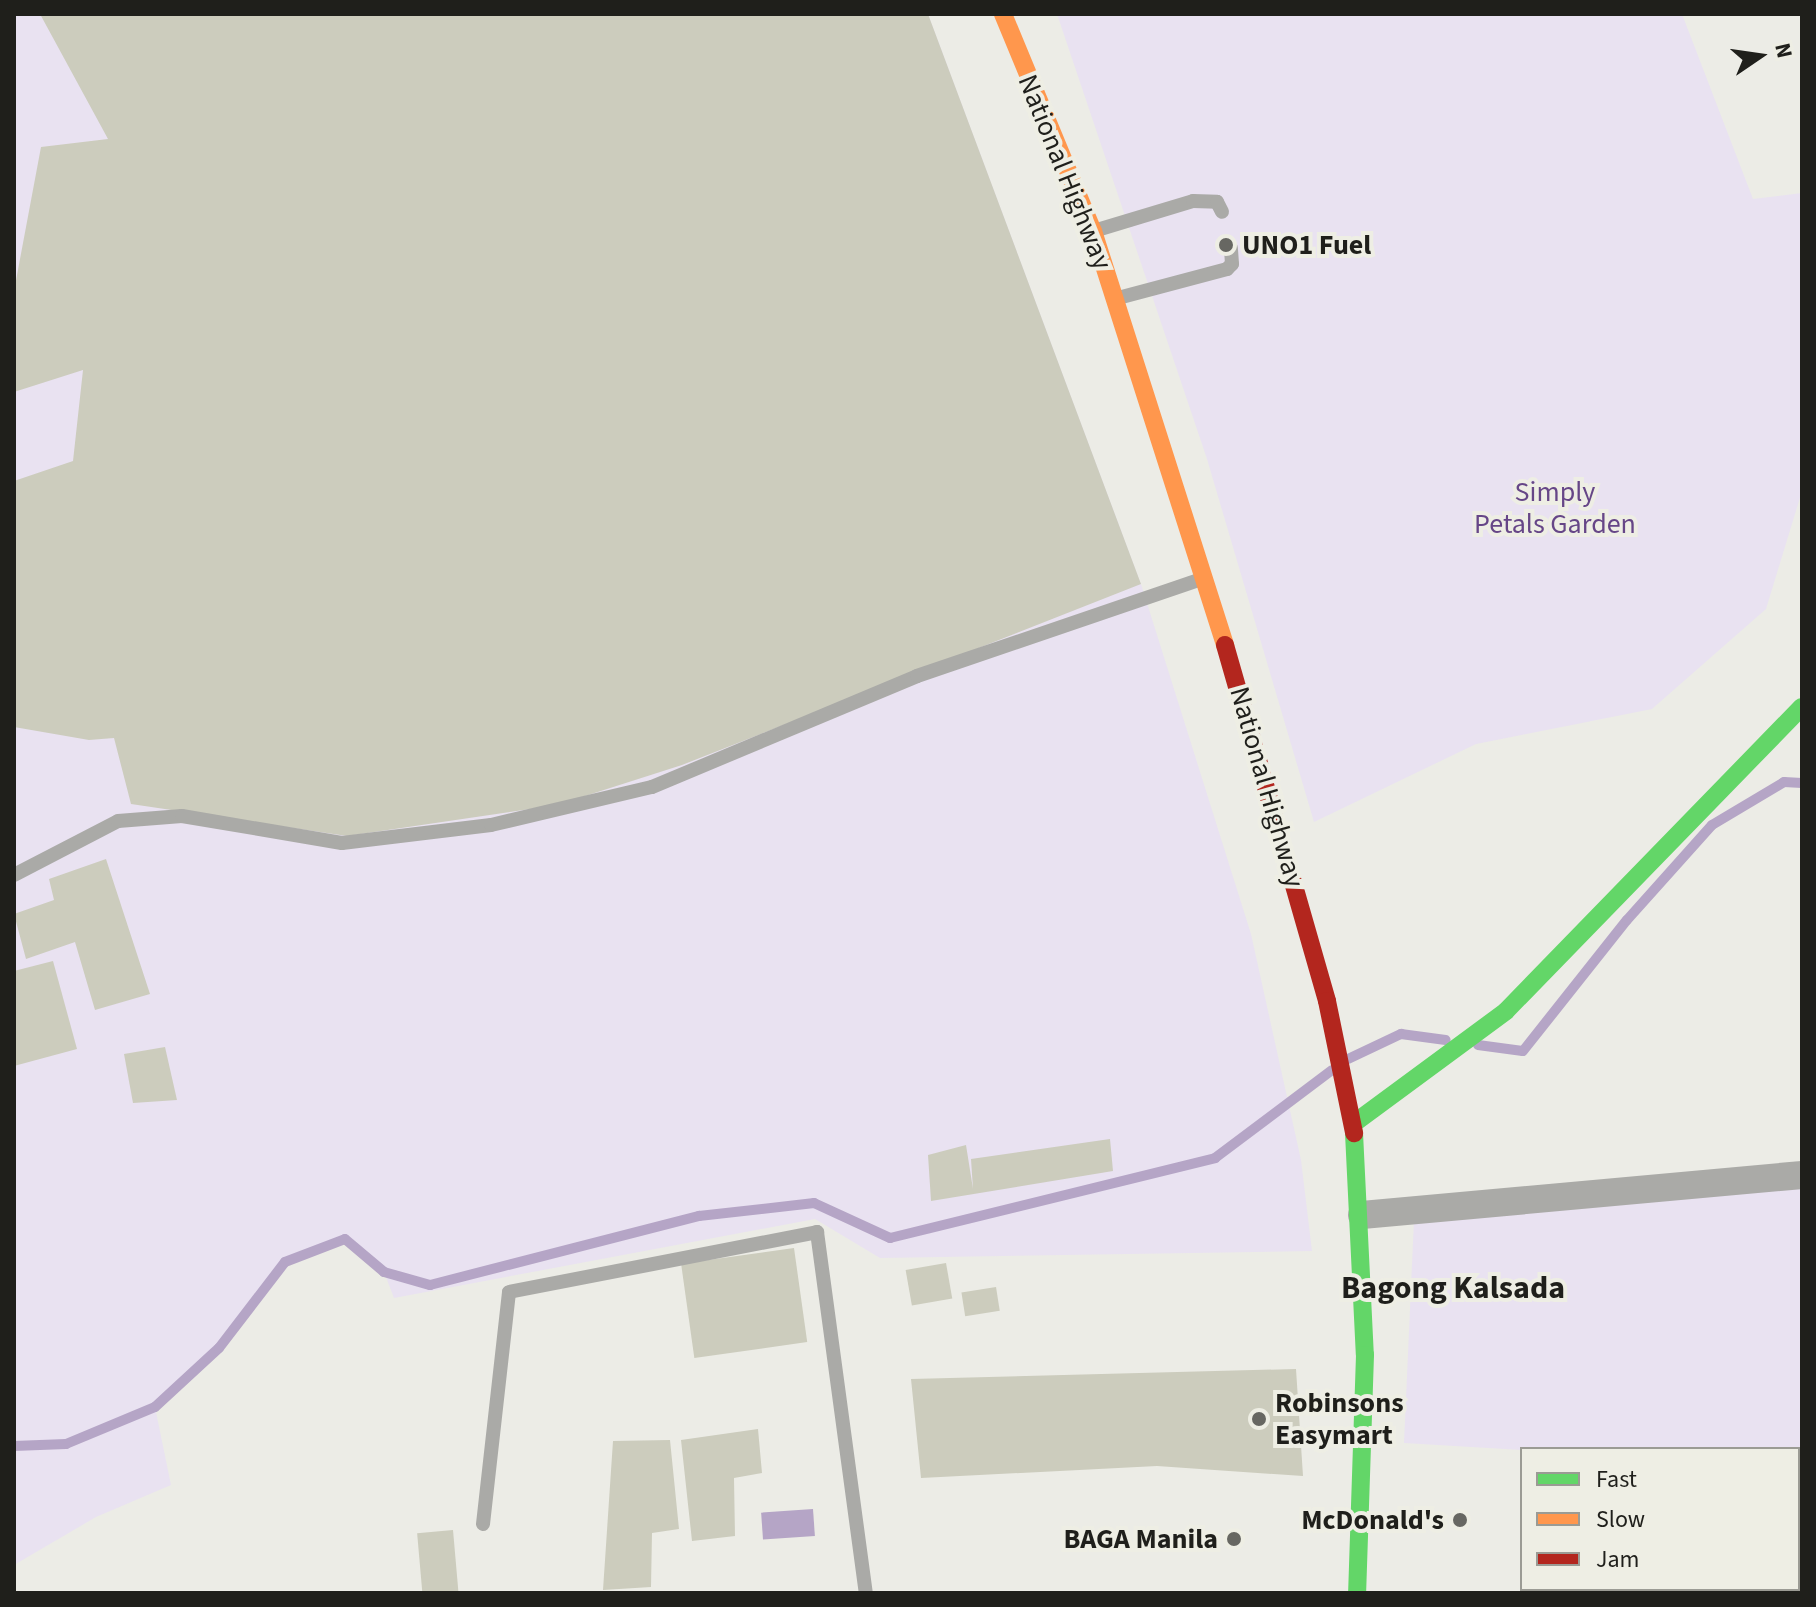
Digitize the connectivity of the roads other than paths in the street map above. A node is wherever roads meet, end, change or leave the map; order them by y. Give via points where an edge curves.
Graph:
1 (1003, 14) edge
2 (1222, 212) dead end
3 (1093, 231) junction
4 (1231, 248) dead end
5 (1115, 299) junction
6 (1206, 578) junction
7 (1802, 707) edge
8 (14, 875) edge
9 (1353, 1124) junction
10 (1802, 1175) edge
11 (1362, 1215) junction
12 (483, 1524) dead end
13 (866, 1593) edge
14 (1357, 1593) edge

1 - 3 main road, National Highway
2 - 3 lane via 1217,202 1193,201
3 - 5 main road, National Highway
4 - 5 lane via 1227,269
5 - 6 main road, National Highway
6 - 8 lane via 917,676 652,787 491,825 342,843 182,816 118,821
6 - 9 main road, National Highway via 1327,1001
7 - 9 main road via 1506,1011
9 - 11 main road, National Highway
10 - 11 street
11 - 14 main road, National Highway via 1365,1355
12 - 13 lane via 509,1292 817,1232

